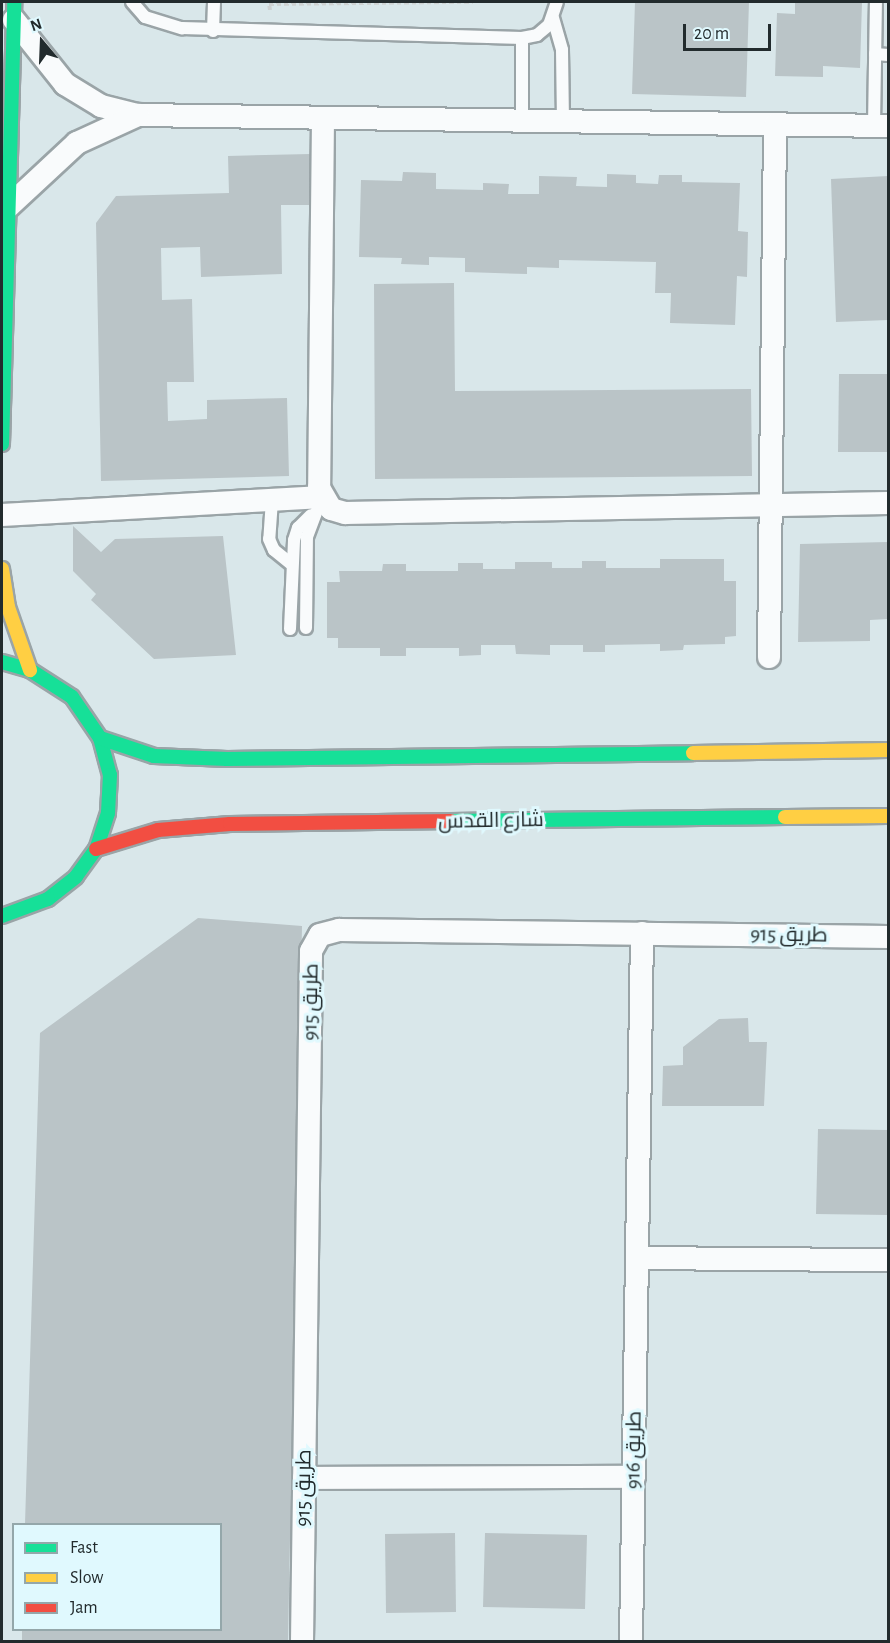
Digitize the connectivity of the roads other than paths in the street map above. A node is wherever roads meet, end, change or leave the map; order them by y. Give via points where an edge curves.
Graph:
1 (132, 2) edge
2 (214, 2) edge
3 (557, 2) edge
4 (876, 2) edge
5 (14, 11) edge
6 (553, 18) junction
7 (213, 31) junction
8 (522, 38) junction
9 (875, 54) junction
10 (888, 55) edge
11 (138, 115) junction
12 (323, 118) junction
13 (522, 121) junction
14 (563, 122) junction
15 (775, 125) junction
16 (881, 126) edge
17 (7, 208) junction
18 (2, 444) edge
19 (272, 500) junction
20 (888, 503) edge
21 (773, 504) junction
22 (317, 506) junction
23 (2, 515) edge
24 (290, 563) junction
25 (2, 569) edge
26 (290, 628) dead end
27 (306, 628) dead end
28 (769, 657) dead end
29 (2, 662) edge
30 (30, 670) junction
31 (100, 738) junction
32 (888, 750) edge
33 (888, 816) edge
34 (96, 849) junction
35 (2, 916) edge
36 (642, 933) junction
37 (888, 937) edge
38 (637, 1258) junction
39 (888, 1260) edge
40 (634, 1477) junction
41 (304, 1478) junction
42 (302, 1641) edge
43 (632, 1641) edge

1 - 7 lane via 145,17 182,28
2 - 7 lane
3 - 6 lane
4 - 9 lane
5 - 11 street via 65,84 101,106
5 - 17 main road
6 - 8 lane via 537,35
6 - 14 lane via 562,50
7 - 8 lane
8 - 13 lane
9 - 10 lane
9 - 16 lane
11 - 12 street
11 - 17 street via 77,143
12 - 13 street
12 - 22 street
13 - 14 street
14 - 15 street
15 - 16 street
15 - 21 street
17 - 18 main road
19 - 22 street
19 - 23 street
19 - 24 lane via 268,539 274,550
20 - 21 street
21 - 22 street via 345,513
21 - 28 street
22 - 24 lane via 298,528
22 - 27 lane via 307,537
24 - 26 lane
25 - 30 main road via 11,618
29 - 30 main road
30 - 31 main road via 72,697
31 - 32 main road via 154,756 227,759
31 - 34 main road via 110,775 108,813
33 - 34 main road, شارع القدس via 230,824 158,830
34 - 35 main road via 75,877 48,899
36 - 37 street, طريق 915
36 - 38 street, طريق 916
36 - 41 street, طريق 915 via 339,930 320,935 314,943
38 - 39 street
38 - 40 street, طريق 916
40 - 41 street
40 - 43 street, طريق 916
41 - 42 street, طريق 915

